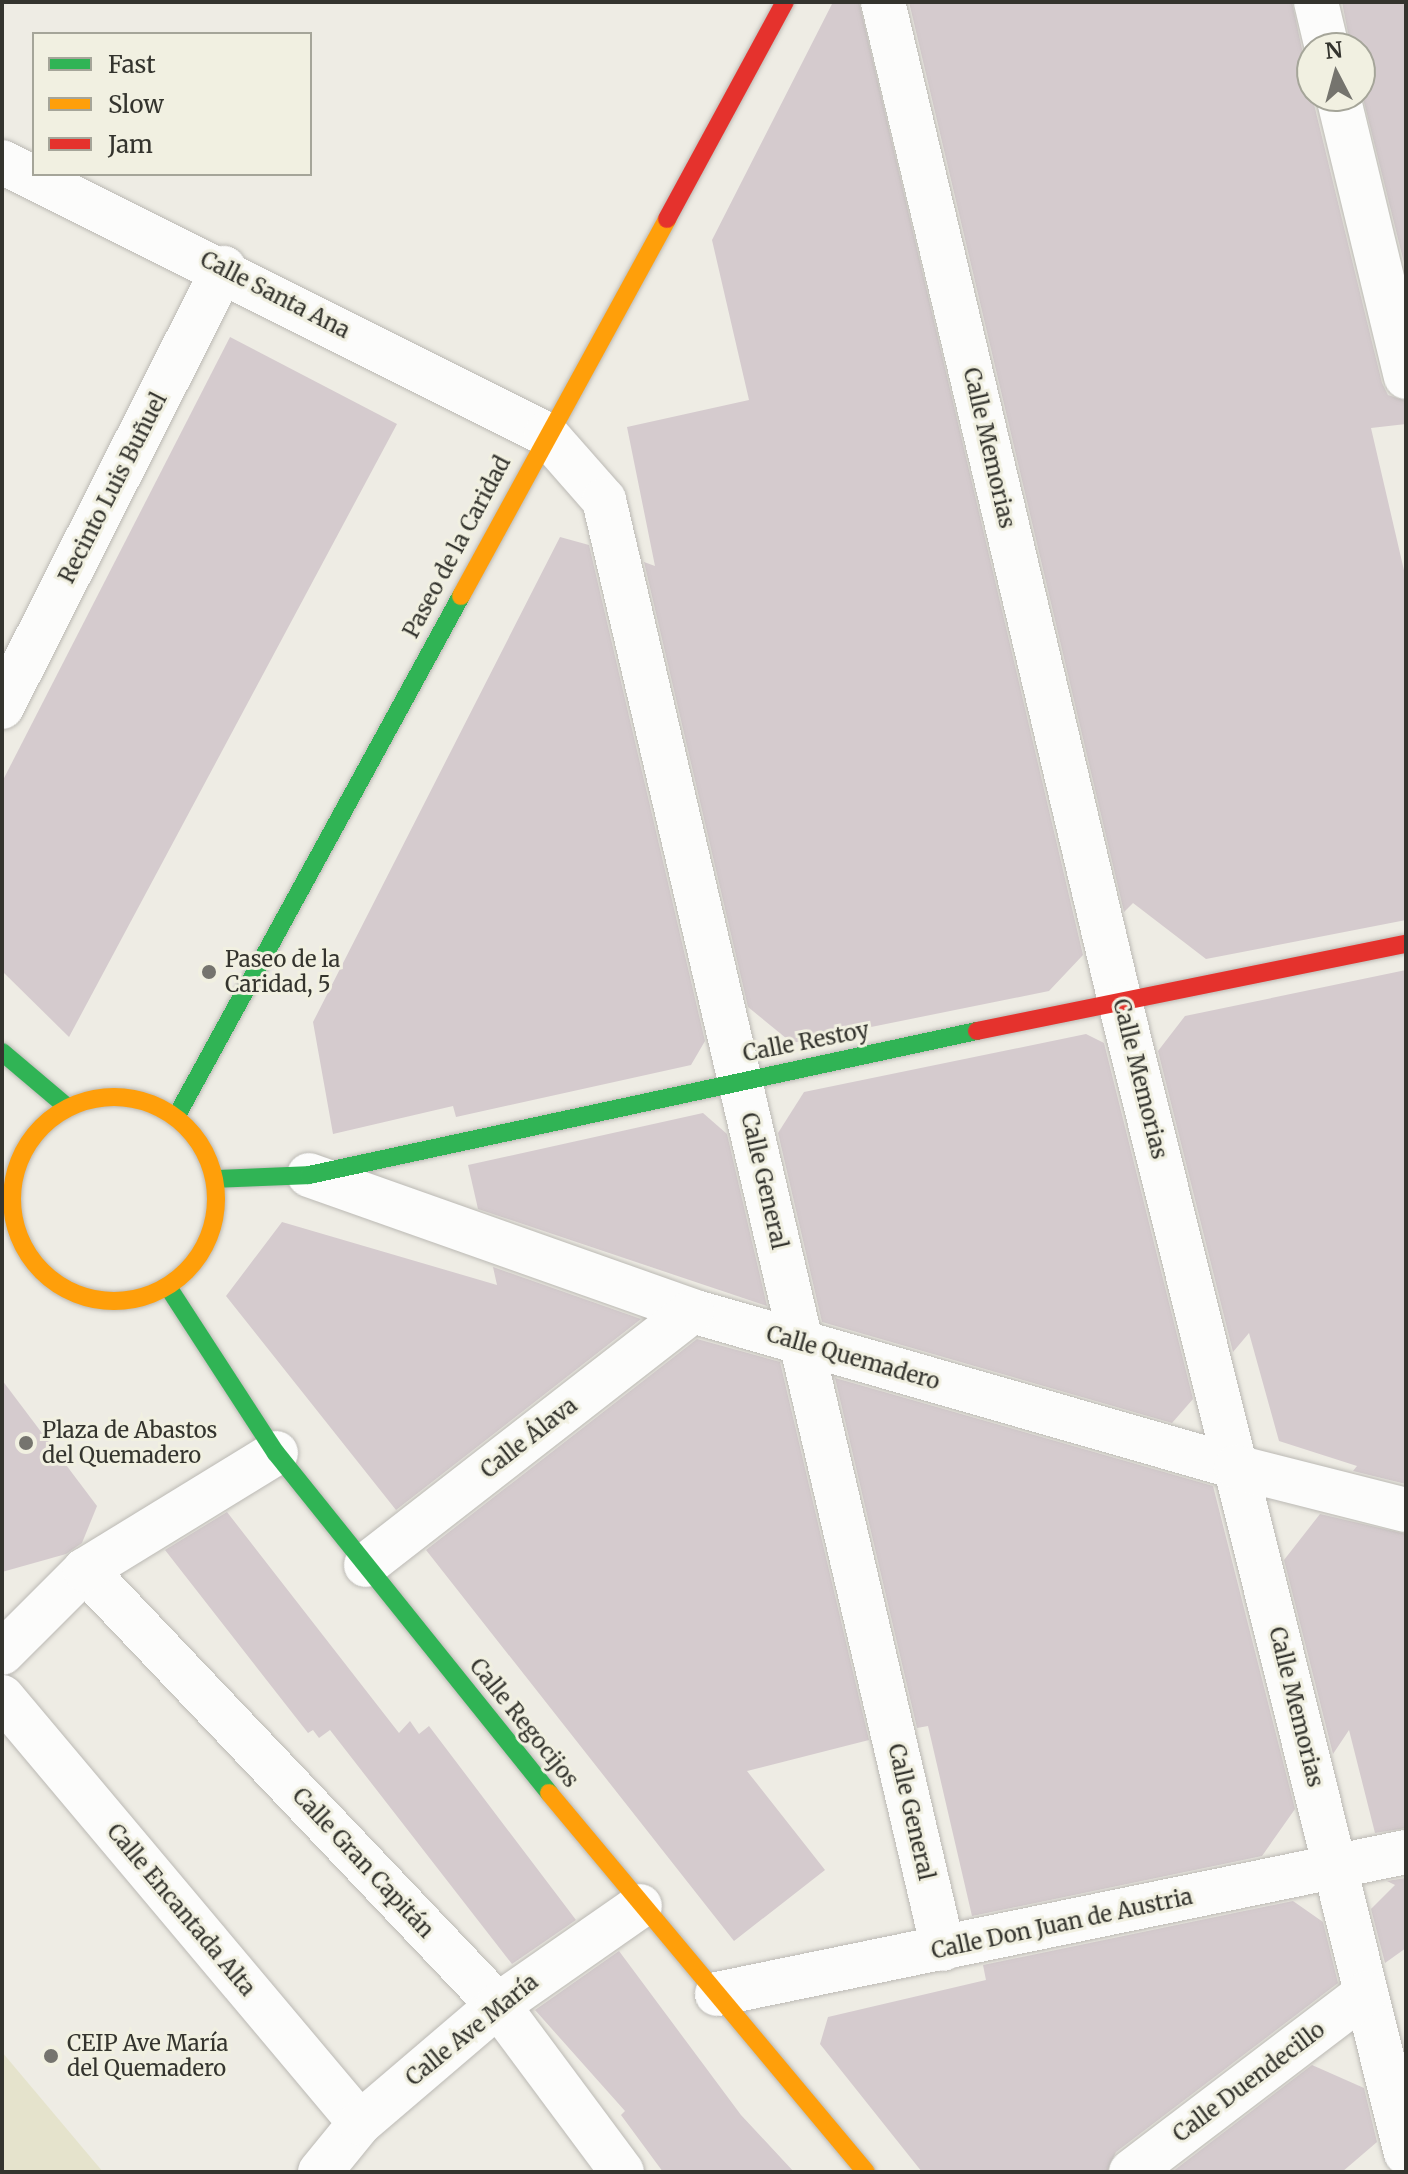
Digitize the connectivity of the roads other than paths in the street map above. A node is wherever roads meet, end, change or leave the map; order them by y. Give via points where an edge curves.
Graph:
1 (785, 2) edge
2 (883, 2) edge
3 (1316, 2) edge
4 (1323, 32) edge
5 (1342, 112) edge
6 (2, 162) edge
7 (224, 268) junction
8 (1406, 377) edge
9 (546, 434) junction
10 (2, 707) edge
11 (1406, 944) edge
12 (1121, 1006) junction
13 (2, 1052) edge
14 (741, 1079) junction
15 (67, 1107) junction
16 (176, 1117) junction
17 (309, 1175) junction
18 (215, 1179) junction
19 (7, 1222) edge
20 (168, 1287) junction
21 (692, 1311) junction
22 (800, 1343) junction
23 (276, 1453) junction
24 (1236, 1467) junction
25 (1406, 1510) edge
26 (366, 1565) junction
27 (85, 1570) junction
28 (2, 1653) edge
29 (2, 1697) edge
30 (1406, 1852) edge
31 (1335, 1868) junction
32 (640, 1906) junction
33 (943, 1949) junction
34 (1366, 1993) junction
35 (717, 1994) junction
36 (498, 2005) junction
37 (360, 2123) junction
38 (1406, 2153) edge
39 (320, 2172) edge
40 (622, 2172) edge
41 (866, 2172) edge
42 (1131, 2172) edge

1 - 9 street, Paseo de la Caridad
2 - 12 street, Calle Memorias
3 - 4 street
5 - 8 street
6 - 7 street, Calle Santa Ana
7 - 9 street, Calle Santa Ana
7 - 10 street, Recinto Luis Buñuel
9 - 14 street, Calle General via 604,500
9 - 16 street, Paseo de la Caridad
11 - 12 street, Calle Restoy
12 - 14 street, Calle Restoy
12 - 24 street, Calle Memorias
13 - 15 street
14 - 17 street, Calle Restoy
14 - 22 street, Calle General
15 - 16 street via 101,1097 126,1097
15 - 19 street via 46,1122 19,1158
16 - 18 street via 200,1143
17 - 18 street, Calle Restoy
17 - 21 street, Calle Quemadero
18 - 20 street via 207,1243 195,1263
19 - 20 street via 56,1284 90,1299 126,1301
20 - 23 street, Calle Regocijos
21 - 22 street, Calle Quemadero
21 - 26 street, Calle Álava
22 - 24 street, Calle Quemadero
22 - 33 street, Calle General
23 - 26 street, Calle Regocijos
23 - 27 street
24 - 25 street, Calle Quemadero
24 - 31 street, Calle Memorias
26 - 32 street, Calle Regocijos
27 - 28 street
27 - 36 street, Calle Gran Capitán
29 - 37 street, Calle Encantada Alta
30 - 31 street, Calle Don Juan de Austria
31 - 33 street, Calle Don Juan de Austria
31 - 34 street, Calle Memorias
32 - 35 street, Calle Regocijos
32 - 36 street, Calle Ave María
33 - 35 street, Calle Don Juan de Austria
34 - 38 street, Calle Memorias
34 - 42 street, Calle Duendecillo
35 - 41 street, Calle Regocijos
36 - 37 street, Calle Ave María
36 - 40 street, Calle Gran Capitán
37 - 39 street, Calle Ave María

